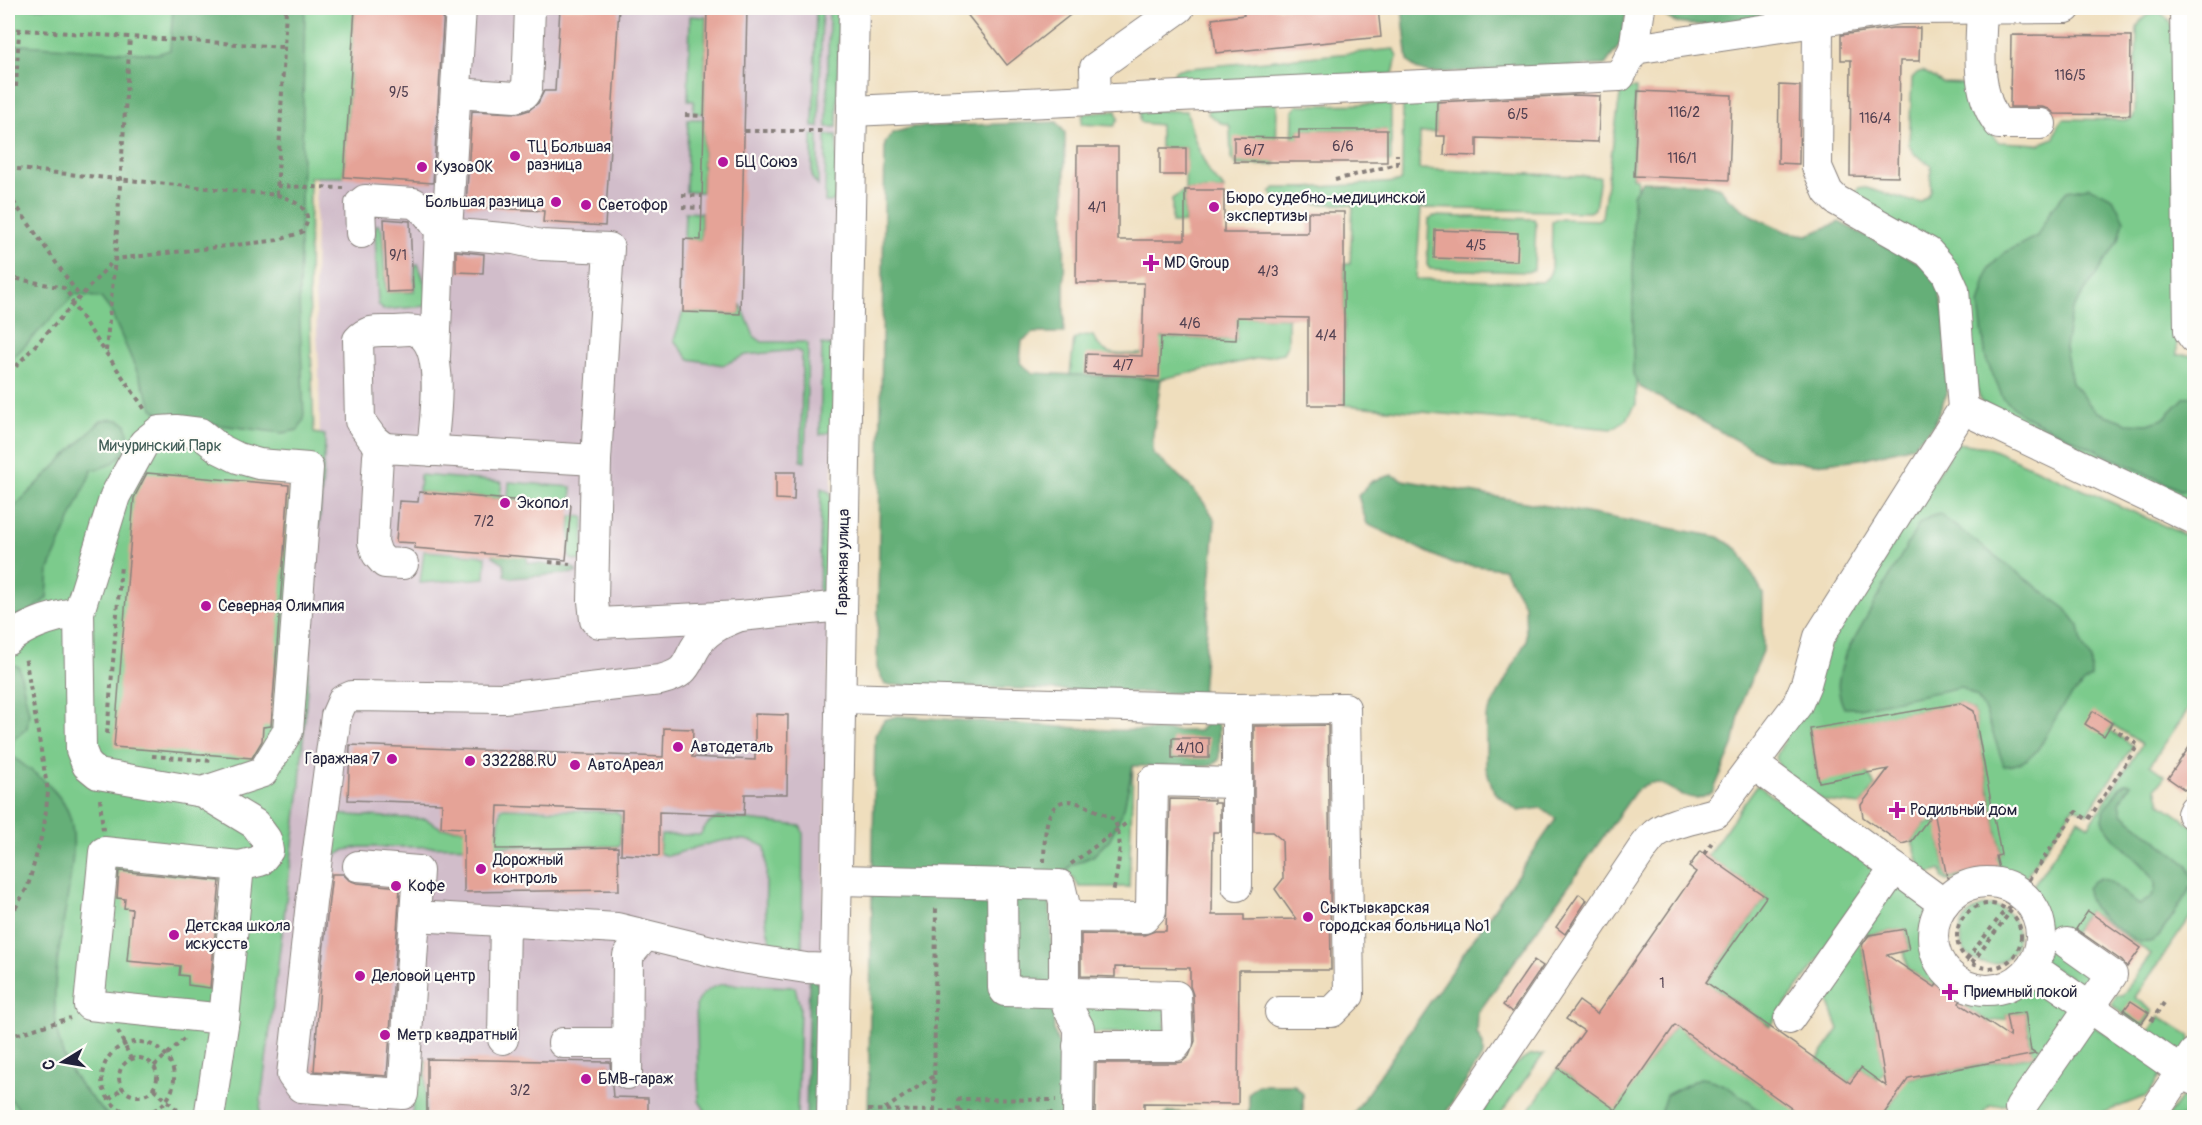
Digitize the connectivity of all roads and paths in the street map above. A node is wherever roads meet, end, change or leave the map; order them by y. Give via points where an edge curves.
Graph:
1 (286, 8) edge
2 (461, 8) edge
3 (530, 8) edge
4 (854, 8) edge
5 (1179, 8) edge
6 (1640, 8) edge
7 (1982, 8) edge
8 (2066, 8) edge
9 (2185, 8) edge
10 (688, 12) dead end
11 (706, 13) dead end
12 (1818, 20) junction
13 (8, 29) edge
14 (19, 30) junction
15 (130, 37) junction
16 (283, 47) junction
17 (1634, 49) junction
18 (16, 87) dead end
19 (456, 93) junction
20 (1096, 100) junction
21 (852, 111) junction
22 (685, 116) dead end
23 (704, 116) dead end
24 (2041, 124) dead end
25 (745, 130) dead end
26 (823, 131) dead end
27 (1397, 154) dead end
28 (8, 168) edge
29 (121, 179) junction
30 (1335, 180) dead end
31 (277, 186) junction
32 (344, 189) dead end
33 (8, 194) edge
34 (277, 195) junction
35 (682, 195) dead end
36 (702, 196) dead end
37 (682, 207) dead end
38 (701, 208) dead end
39 (443, 228) junction
40 (361, 232) dead end
41 (115, 259) junction
42 (8, 277) edge
43 (80, 297) junction
44 (73, 305) junction
45 (2194, 338) edge
46 (106, 352) junction
47 (435, 356) junction
48 (8, 375) edge
49 (1963, 409) junction
50 (159, 431) junction
51 (384, 448) junction
52 (432, 451) junction
53 (596, 460) junction
54 (2194, 519) edge
55 (121, 562) dead end
56 (403, 564) dead end
57 (842, 606) junction
58 (79, 612) junction
59 (740, 616) junction
60 (10, 638) edge
61 (841, 698) junction
62 (1237, 709) junction
63 (2113, 728) dead end
64 (107, 741) dead end
65 (140, 755) dead end
66 (221, 762) dead end
67 (1753, 765) junction
68 (98, 774) junction
69 (1237, 783) junction
70 (202, 792) junction
71 (1153, 804) junction
72 (2194, 810) edge
73 (2194, 815) edge
74 (1118, 829) junction
75 (104, 852) junction
76 (239, 866) junction
77 (358, 866) dead end
78 (1895, 868) junction
79 (838, 880) junction
80 (936, 882) junction
81 (1002, 883) junction
82 (1043, 884) junction
83 (1237, 886) dead end
84 (1944, 904) junction
85 (2011, 906) junction
86 (8, 914) edge
87 (415, 916) junction
88 (1064, 916) junction
89 (1110, 917) junction
90 (505, 921) junction
91 (1986, 934) junction
92 (645, 936) junction
93 (1991, 938) junction
94 (2067, 943) dead end
95 (1969, 961) junction
96 (2032, 967) junction
97 (836, 969) junction
98 (1064, 993) junction
99 (89, 1005) junction
100 (2090, 1007) junction
101 (1280, 1012) dead end
102 (216, 1018) junction
103 (1789, 1018) dead end
104 (8, 1037) edge
105 (503, 1039) dead end
106 (563, 1042) dead end
107 (627, 1043) junction
108 (1078, 1046) junction
109 (166, 1055) junction
110 (154, 1066) junction
111 (2190, 1068) edge
112 (627, 1074) dead end
113 (934, 1076) junction
114 (122, 1089) junction
115 (154, 1089) junction
116 (109, 1099) junction
117 (166, 1100) junction
118 (2020, 1108) dead end
119 (868, 1110) dead end
120 (884, 1110) junction
121 (934, 1111) junction
122 (1078, 1111) edge
123 (958, 1112) junction
124 (186, 1118) edge
125 (209, 1118) edge
126 (832, 1118) edge
127 (1461, 1118) edge
128 (2150, 1118) edge

1 - 16 path
2 - 19 street
3 - 19 street via 524,94 515,97
4 - 21 street, Гаражная улица
5 - 20 street via 1095,68
6 - 17 street
7 - 8 street
7 - 12 street via 1901,9
7 - 24 street via 1980,77 1994,118 1999,124
9 - 45 street via 2189,331
10 - 11 path
12 - 17 street
12 - 49 street via 1819,173 1836,200 1928,252 1946,272 1954,290
13 - 14 path
14 - 15 path
14 - 18 path
15 - 16 path
15 - 29 path
16 - 31 path
17 - 20 street via 1620,76
19 - 39 street
20 - 21 street
21 - 57 street, Гаражная улица
22 - 23 path
25 - 26 path
27 - 30 path via 1397,164
28 - 29 path
29 - 34 path
29 - 41 path
31 - 32 path
31 - 34 path
33 - 43 path
34 - 41 path via 296,202 306,212 308,221 302,232 279,240
35 - 36 path
37 - 38 path
39 - 40 street via 414,203 365,200 360,204
39 - 47 street
39 - 53 street via 457,234 542,245 609,248
41 - 43 path
41 - 46 path
42 - 44 path via 64,288
43 - 44 path
44 - 46 path
44 - 48 path
46 - 50 path
47 - 51 street via 425,338 415,331 374,331 364,333 358,340 360,421
47 - 52 street
49 - 54 street
49 - 67 street via 1819,637 1797,705
50 - 58 street via 144,443 115,496
50 - 70 street via 200,433 238,458 308,468 288,731 263,772
51 - 52 street
51 - 56 street via 378,456 373,542 385,563
52 - 53 street
53 - 59 street via 595,620 609,623
55 - 64 path
57 - 59 street
57 - 61 street, Гаражная улица
58 - 60 street via 55,616
58 - 68 street via 81,750 87,765
59 - 87 street via 714,627 678,676 660,680 503,698 352,696 343,700 334,727 291,1068 298,1085 403,1094
60 - 86 path via 25,655 48,792 44,827 28,886 16,908
61 - 62 street
61 - 79 street, Гаражная улица
62 - 69 street
62 - 101 street via 1345,708 1348,995 1332,1012
63 - 85 path via 2138,745 2088,820 2076,812
65 - 66 path
67 - 78 street
67 - 127 street via 1717,812 1656,833 1643,848
68 - 70 street
68 - 75 path
69 - 71 street via 1153,781
69 - 83 street
70 - 76 street via 255,824 266,839 268,851 260,861
71 - 74 path
71 - 89 street via 1151,910 1144,918
72 - 73 street
74 - 82 path
74 - 82 path via 1114,819 1076,802 1057,804 1046,827
74 - 89 path via 1119,866
75 - 76 street
75 - 99 street
76 - 102 street
77 - 87 street via 418,871
78 - 84 street
78 - 103 street
79 - 80 street
79 - 97 street, Гаражная улица
80 - 81 street
80 - 113 path
81 - 82 street
81 - 98 street via 1003,988 1008,993
82 - 88 street via 1059,885
84 - 85 street via 1954,893 1977,883 1996,882
84 - 96 street via 1934,926 1934,946 1941,963 1958,982 1969,988 1995,990 2014,984
85 - 91 path
85 - 93 path
85 - 95 path via 1985,904 1966,913 1957,938
85 - 95 path via 2020,934 2013,956 1996,967
85 - 96 street via 2032,904 2041,927 2041,945
87 - 90 street
88 - 89 street
88 - 98 street
90 - 92 street via 617,928
90 - 105 street
91 - 93 path
91 - 95 path
92 - 97 street via 736,957
92 - 107 street via 628,956
93 - 95 path
94 - 100 street via 2112,975
96 - 100 street
97 - 126 street, Гаражная улица
98 - 108 street via 1078,1028
98 - 108 street via 1176,996 1175,1046
99 - 102 street
99 - 104 path via 88,1013
100 - 111 street
100 - 118 street
102 - 109 path
102 - 125 street
106 - 107 street
107 - 112 street
108 - 122 street
109 - 110 path
109 - 116 path via 141,1042 123,1045 112,1053 102,1075
109 - 117 path via 174,1083
110 - 114 path via 140,1058 128,1060 119,1072
110 - 115 path
111 - 128 street
113 - 120 path
113 - 121 path
114 - 115 path via 138,1096
114 - 116 path
115 - 117 path
116 - 117 path via 126,1112 137,1114 158,1108
117 - 124 path
119 - 120 path
120 - 121 path
121 - 123 path
122 - 123 path
122 - 123 path via 960,1099

